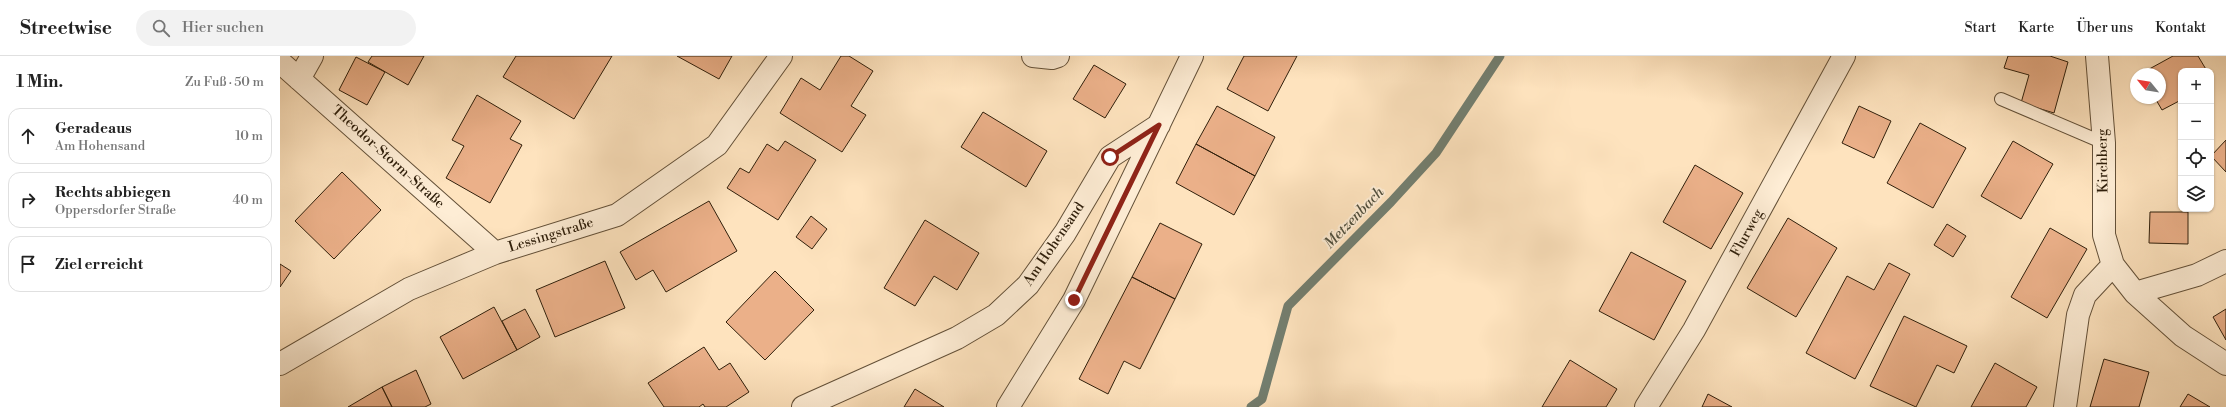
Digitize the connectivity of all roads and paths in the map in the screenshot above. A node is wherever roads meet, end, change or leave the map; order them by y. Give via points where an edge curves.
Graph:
1 (312, 56) edge
2 (781, 56) edge
3 (1033, 56) edge
4 (1058, 56) edge
5 (1192, 56) edge
6 (1844, 56) edge
7 (2097, 56) edge
8 (280, 62) edge
9 (299, 79) junction
10 (2001, 99) dead end
11 (1159, 125) junction
12 (2104, 143) junction
13 (495, 253) junction
14 (2226, 261) edge
15 (2112, 265) junction
16 (2135, 293) junction
17 (280, 364) edge
18 (2226, 364) edge
19 (803, 407) edge
20 (1008, 407) edge
21 (1646, 407) edge
22 (2065, 407) edge

1 - 9 street
2 - 13 street, Lessingstraße via 717,145 617,215
3 - 4 street
5 - 11 street
6 - 21 street, Flurweg via 1694,330
7 - 12 street, Kirchberg
8 - 9 street, Theodor-Storm-Straße
9 - 13 street, Theodor-Storm-Straße
10 - 12 lane
11 - 19 street, Am Hohensand via 1110,157 1065,233 1028,285 996,315 957,338
11 - 20 street via 1074,300
12 - 15 street, Kirchberg via 2104,235
13 - 17 street, Lessingstraße via 409,289
14 - 16 street via 2197,275
15 - 16 street, Kirchberg
15 - 22 street via 2085,295 2082,302
16 - 18 street, Kirchberg via 2183,336

